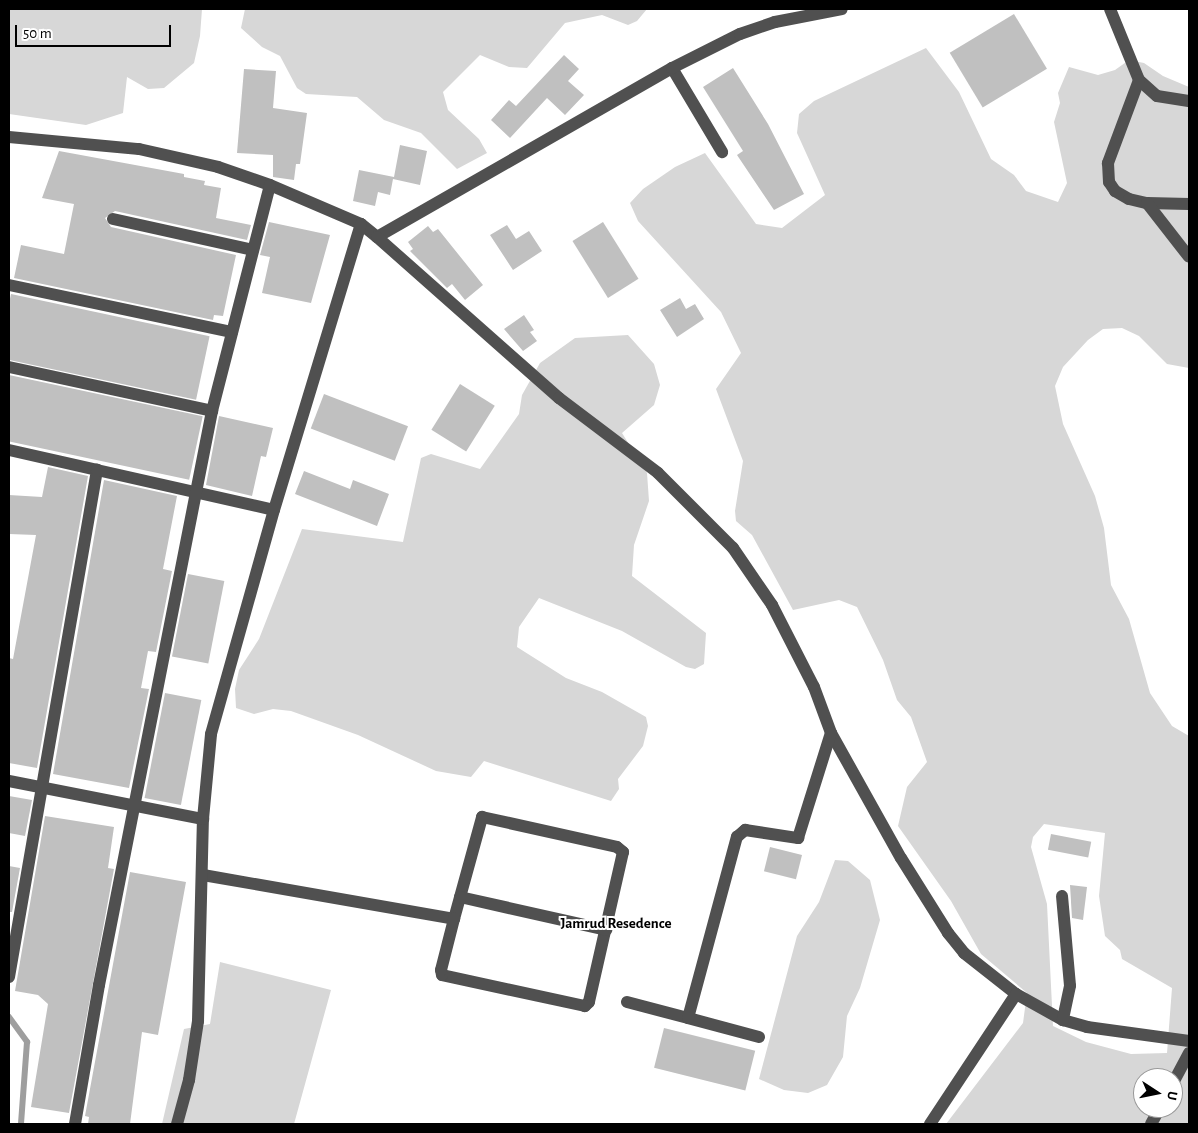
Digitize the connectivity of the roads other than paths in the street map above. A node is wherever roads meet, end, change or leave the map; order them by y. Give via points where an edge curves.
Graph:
1 (842, 9) edge
2 (1110, 9) edge
3 (672, 68) junction
4 (1140, 80) junction
5 (1189, 100) edge
6 (9, 137) edge
7 (722, 152) dead end
8 (270, 185) junction
9 (1147, 203) junction
10 (1189, 204) edge
11 (113, 219) dead end
12 (361, 224) junction
13 (377, 237) junction
14 (253, 250) junction
15 (1189, 257) edge
16 (9, 284) edge
17 (232, 332) junction
18 (9, 367) edge
19 (212, 410) junction
20 (9, 450) edge
21 (97, 470) junction
22 (196, 491) junction
23 (274, 510) junction
24 (831, 733) junction
25 (9, 781) edge
26 (42, 787) junction
27 (135, 806) junction
28 (203, 819) junction
29 (204, 875) junction
30 (1062, 896) dead end
31 (460, 897) junction
32 (454, 919) junction
33 (606, 930) junction
34 (9, 977) edge
35 (1016, 994) junction
36 (627, 1002) dead end
37 (688, 1018) junction
38 (1063, 1020) junction
39 (759, 1037) dead end
40 (1189, 1041) edge
41 (1189, 1053) edge
42 (1181, 1068) edge
43 (75, 1124) edge
44 (177, 1124) edge
45 (930, 1124) edge

1 - 3 street via 775,22 740,34
2 - 4 street
3 - 7 street
3 - 13 street
4 - 5 street via 1157,96
4 - 9 street via 1106,173 1115,191
6 - 8 street via 95,144 181,157
8 - 12 street
8 - 14 street
9 - 10 street
9 - 15 street
11 - 14 street
12 - 13 street
12 - 23 street
13 - 24 street via 559,398 658,473 707,518 733,548 772,605 814,687
14 - 17 street
16 - 17 street
17 - 19 street
18 - 19 street
19 - 22 street
20 - 21 street
21 - 22 street
21 - 26 street
22 - 23 street
22 - 27 street
23 - 28 street via 219,701 206,770
24 - 35 street via 948,933 964,953
24 - 37 street via 798,838 745,830 736,837
25 - 26 street
26 - 27 street
26 - 34 street
27 - 28 street
27 - 43 street
28 - 29 street
29 - 32 street
29 - 44 street via 198,1021 189,1080
30 - 38 street via 1070,986
31 - 32 street
31 - 33 street
31 - 33 street via 480,819 506,821 622,850 624,855
32 - 33 street via 442,976 581,1007 589,1002
35 - 38 street
35 - 45 street
36 - 37 street
37 - 39 street
38 - 40 street via 1088,1027
41 - 42 street

